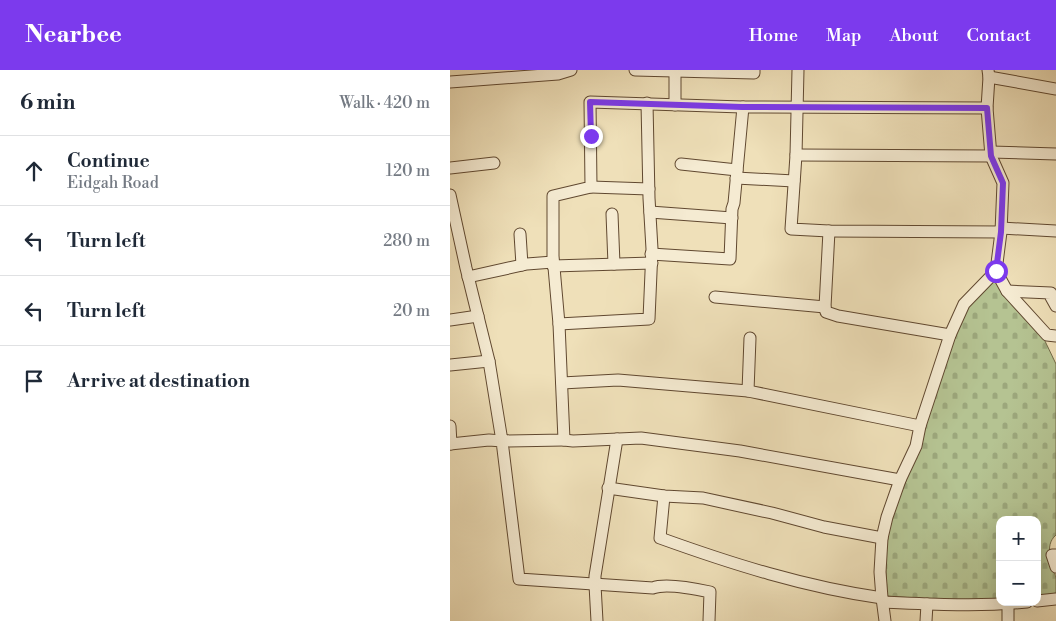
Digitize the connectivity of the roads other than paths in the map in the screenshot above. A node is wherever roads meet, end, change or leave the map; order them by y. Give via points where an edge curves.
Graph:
1 (571, 70) edge
2 (635, 70) edge
3 (754, 70) edge
4 (798, 70) edge
5 (675, 71) edge
6 (694, 71) edge
7 (516, 73) edge
8 (988, 74) edge
9 (450, 82) edge
10 (1056, 89) edge
11 (647, 104) junction
12 (675, 105) junction
13 (743, 107) junction
14 (797, 108) junction
15 (987, 108) junction
16 (991, 154) junction
17 (1056, 154) edge
18 (796, 155) junction
19 (494, 163) dead end
20 (681, 164) dead end
21 (450, 168) edge
22 (737, 174) junction
23 (794, 181) junction
24 (591, 187) junction
25 (649, 189) junction
26 (450, 195) edge
27 (650, 212) junction
28 (612, 214) dead end
29 (732, 218) junction
30 (1001, 230) junction
31 (1056, 230) edge
32 (829, 231) junction
33 (520, 234) dead end
34 (651, 259) junction
35 (553, 264) junction
36 (614, 264) junction
37 (522, 265) junction
38 (996, 271) junction
39 (468, 277) junction
40 (1007, 291) junction
41 (1054, 294) edge
42 (715, 298) dead end
43 (1056, 306) edge
44 (825, 307) junction
45 (478, 316) junction
46 (450, 320) edge
47 (559, 324) junction
48 (950, 335) junction
49 (1056, 336) edge
50 (750, 338) dead end
51 (489, 361) junction
52 (450, 365) edge
53 (562, 383) junction
54 (748, 391) junction
55 (450, 426) edge
56 (920, 426) junction
57 (616, 439) junction
58 (564, 440) junction
59 (502, 441) junction
60 (450, 444) edge
61 (900, 480) junction
62 (608, 488) junction
63 (664, 496) junction
64 (882, 538) junction
65 (1056, 555) edge
66 (1056, 567) edge
67 (594, 585) junction
68 (1056, 599) edge
69 (882, 600) junction
70 (1041, 601) edge
71 (927, 604) junction
72 (996, 604) edge
73 (1008, 606) edge
74 (597, 621) edge
75 (709, 621) edge
76 (885, 621) edge
77 (926, 621) edge
78 (1008, 621) edge

1 - 7 street via 558,74
2 - 5 street
3 - 6 street via 754,73
4 - 14 street
5 - 6 street
5 - 12 street
7 - 9 street
8 - 10 street
8 - 15 street
11 - 12 street
11 - 24 street via 590,102
11 - 25 street
12 - 13 street
13 - 14 street
13 - 22 street
14 - 15 street
14 - 18 street
15 - 16 street
16 - 17 street
16 - 18 street
16 - 30 street via 1003,183
18 - 23 street
19 - 21 street
20 - 22 street
22 - 23 street
22 - 29 street
23 - 32 street via 791,229
24 - 25 street
24 - 35 street via 553,196
25 - 27 street
26 - 39 street
27 - 29 street
27 - 34 street
28 - 36 street
29 - 34 street via 730,259
30 - 31 street
30 - 32 street
30 - 38 street
32 - 44 street
33 - 37 street
34 - 36 street
34 - 47 street via 649,319
35 - 36 street
35 - 37 street
35 - 47 street
37 - 39 street
38 - 40 street
38 - 48 street via 964,304
39 - 45 street
40 - 41 street
40 - 49 street via 1047,335
41 - 43 street via 1051,297
42 - 44 street
44 - 48 street via 826,312 838,316
45 - 46 street
45 - 51 street
47 - 53 street
48 - 56 street
50 - 54 street
51 - 52 street
51 - 59 street
53 - 54 street via 618,380
53 - 58 street
54 - 56 street
55 - 60 street
56 - 61 street via 916,446
57 - 58 street
57 - 61 street via 641,438 740,451
57 - 62 street
58 - 59 street
59 - 60 street
59 - 67 street via 519,579
61 - 64 street
62 - 63 street
62 - 67 street
63 - 64 street via 703,498
63 - 69 street via 660,538 808,584
64 - 69 street
65 - 66 street via 1052,555
67 - 74 street
67 - 75 street via 658,586 710,592
68 - 70 street
69 - 71 street
69 - 76 street
71 - 72 street
71 - 77 street
73 - 78 street

